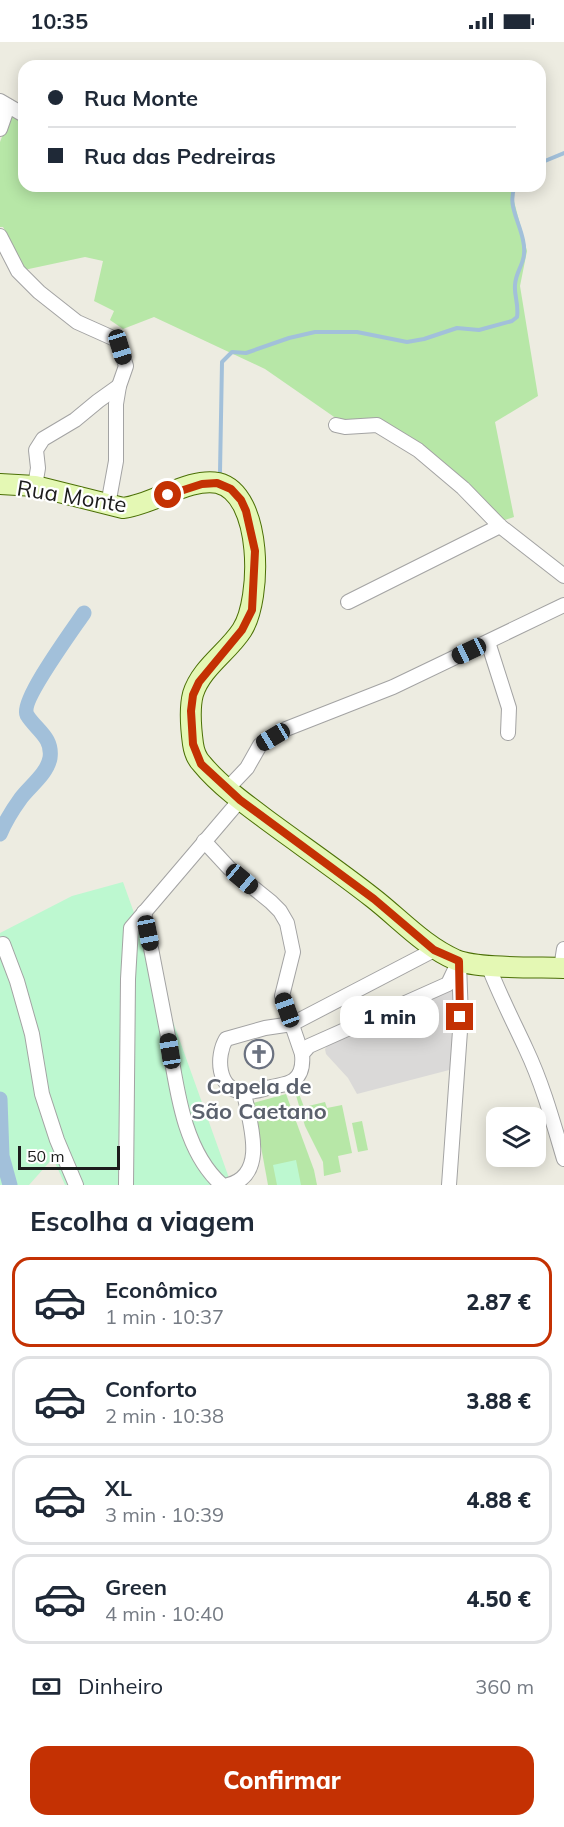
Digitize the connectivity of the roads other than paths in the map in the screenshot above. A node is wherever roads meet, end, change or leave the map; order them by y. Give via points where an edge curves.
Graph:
1 (4, 104) edge
2 (18, 112) edge
3 (0, 129) edge
4 (0, 236) edge
5 (119, 386) junction
6 (336, 425) dead end
7 (0, 484) edge
8 (35, 486) junction
9 (108, 505) junction
10 (500, 526) junction
11 (564, 576) edge
12 (348, 602) dead end
13 (564, 605) edge
14 (488, 642) junction
15 (508, 733) dead end
16 (234, 794) junction
17 (204, 841) junction
18 (144, 912) junction
19 (0, 945) edge
20 (434, 950) junction
21 (4, 960) edge
22 (459, 961) junction
23 (563, 962) edge
24 (488, 965) junction
25 (292, 1024) junction
26 (302, 1054) junction
27 (244, 1093) junction
28 (564, 1159) edge
29 (76, 1185) edge
30 (126, 1185) edge
31 (222, 1185) edge
32 (228, 1185) edge
33 (449, 1185) edge

1 - 2 street
1 - 3 street
4 - 5 street via 18,272 39,292 77,322 115,339 126,366
5 - 8 street via 43,439 36,450
5 - 9 street via 116,461
6 - 10 street via 377,425 418,450 464,488
7 - 8 main road, Rua Monte
8 - 9 main road, Rua Monte
9 - 16 main road, Rua Monte via 136,507 189,486 217,483 231,489 246,511 255,551 252,610 242,630 199,682 191,711 196,755
10 - 11 street
10 - 12 street
13 - 14 street
14 - 15 street via 509,708
14 - 16 street via 393,687 285,729 260,745
16 - 17 street
16 - 20 main road, Rua Monte via 374,899
17 - 18 street
17 - 25 street via 229,868 271,902 287,923 293,952 282,996
18 - 30 street via 131,928
18 - 31 street via 177,1093 191,1141
19 - 21 street via 3,944
20 - 22 main road, Rua Monte
20 - 25 street
21 - 29 street via 18,981 42,1095
22 - 24 main road, Rua Monte
22 - 26 street via 448,984 309,1046
22 - 33 street via 460,1017
23 - 24 main road, Rua Monte
24 - 28 street via 547,1101
25 - 26 street
25 - 27 street via 226,1039 219,1058 224,1079 231,1089
26 - 27 street via 303,1064 292,1082
27 - 32 street via 254,1155 246,1173

